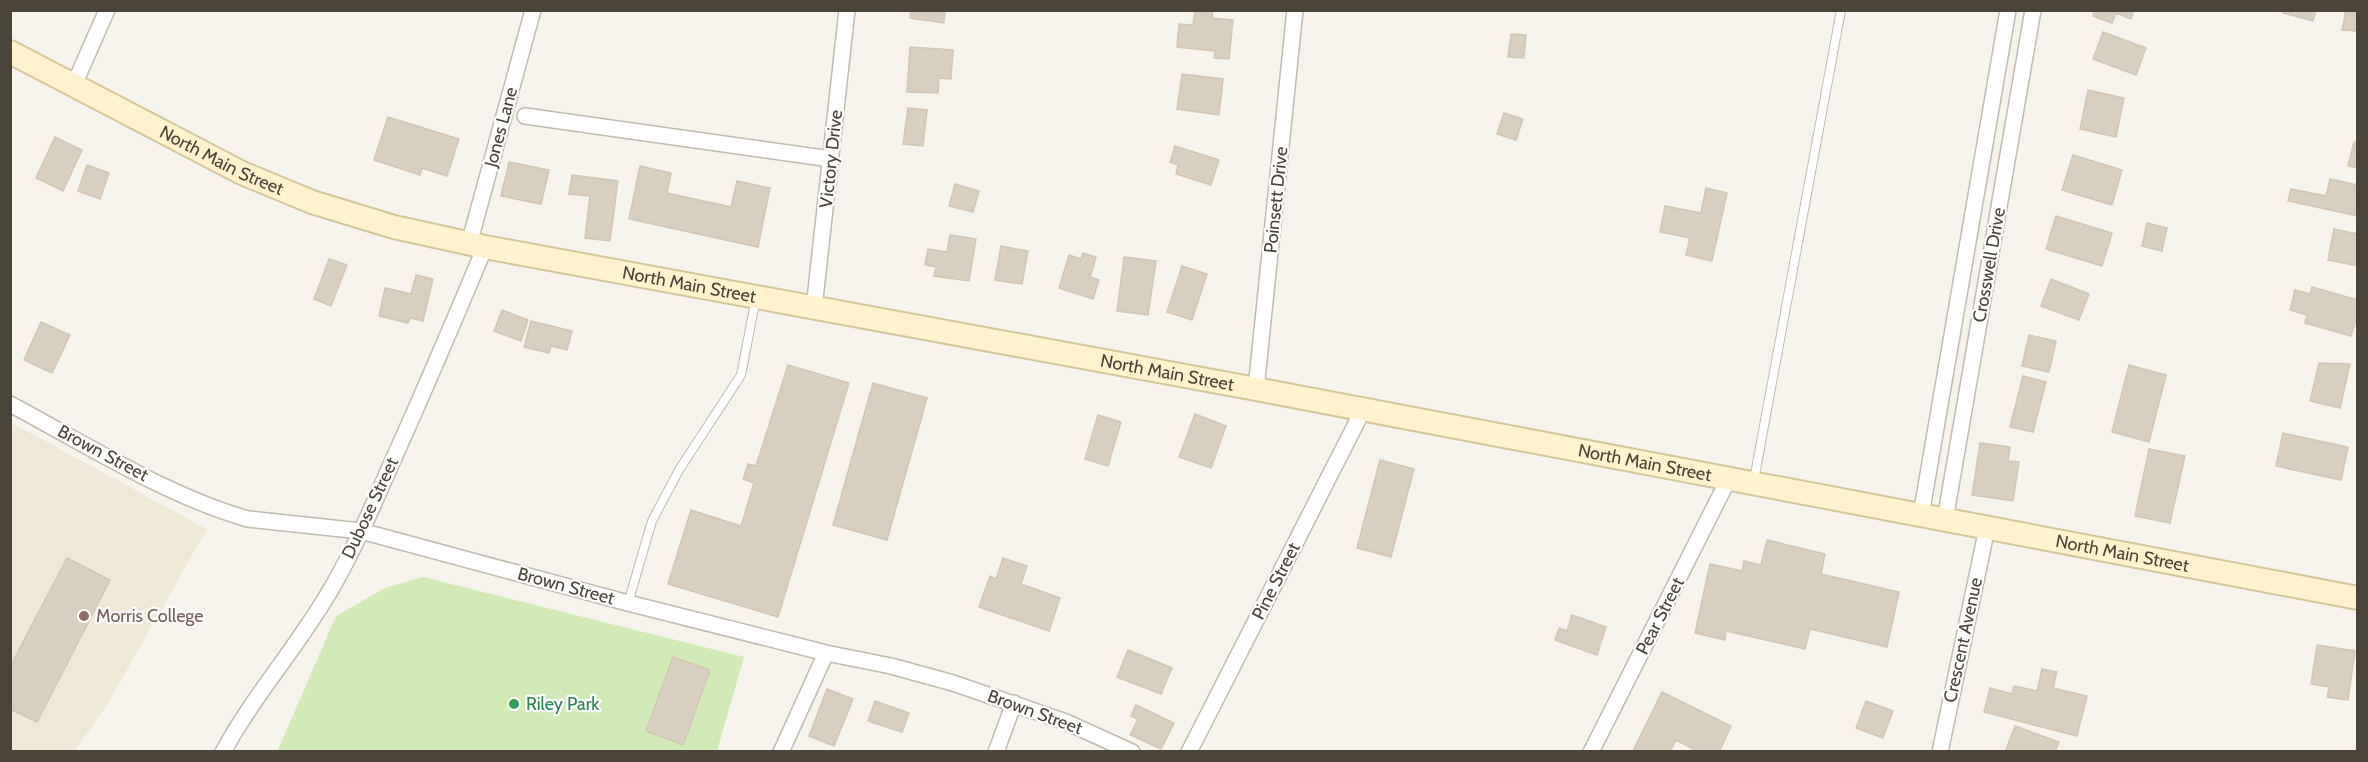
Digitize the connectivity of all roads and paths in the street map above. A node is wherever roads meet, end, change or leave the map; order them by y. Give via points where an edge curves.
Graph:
1 (107, 10) edge
2 (533, 10) edge
3 (847, 10) edge
4 (1295, 10) edge
5 (1841, 10) edge
6 (2008, 10) edge
7 (2033, 10) edge
8 (10, 52) edge
9 (74, 85) junction
10 (525, 116) dead end
11 (831, 159) junction
12 (477, 245) junction
13 (756, 297) junction
14 (814, 308) junction
15 (1256, 389) junction
16 (10, 404) edge
17 (1364, 410) junction
18 (1728, 480) junction
19 (1753, 484) junction
20 (1920, 515) junction
21 (1945, 520) junction
22 (1987, 528) junction
23 (361, 531) junction
24 (2358, 598) edge
25 (628, 603) junction
26 (826, 653) junction
27 (1014, 703) junction
28 (223, 752) edge
29 (781, 752) edge
30 (996, 752) edge
31 (1132, 752) edge
32 (1189, 752) edge
33 (1592, 752) edge
34 (1940, 752) edge

1 - 9 street
2 - 12 street, Jones Lane
3 - 11 street, Victory Drive
4 - 15 street, Poinsett Drive
5 - 19 lane
6 - 20 street, Crosswell Drive
7 - 21 street, Crosswell Drive
8 - 9 main road, North Main Street
9 - 12 main road, North Main Street via 242,173 312,202 394,227
10 - 11 street
11 - 14 street, Victory Drive
12 - 13 main road, North Main Street
12 - 23 street, Dubose Street
13 - 14 main road, North Main Street
13 - 25 lane via 741,375 679,470 652,521
14 - 15 main road, North Main Street
15 - 17 main road, North Main Street
16 - 23 street, Brown Street via 140,473 232,515
17 - 18 main road, North Main Street
17 - 32 street, Pine Street
18 - 19 main road, North Main Street
18 - 33 street, Pear Street
19 - 20 main road, North Main Street
20 - 21 main road, North Main Street
21 - 22 main road, North Main Street
22 - 24 main road, North Main Street
22 - 34 street, Crescent Avenue
23 - 25 street, Brown Street
23 - 28 street, Dubose Street via 334,585 236,727
25 - 26 street, Brown Street
26 - 27 street, Brown Street via 891,666
26 - 29 street
27 - 30 street
27 - 31 street, Brown Street

